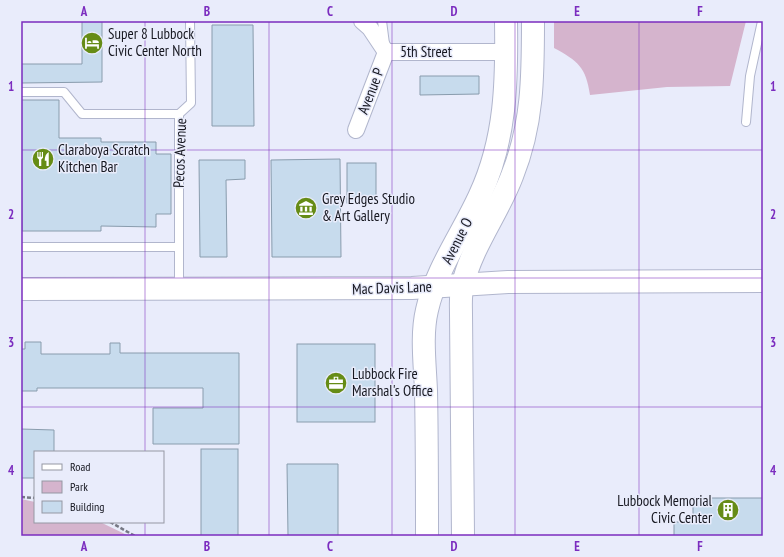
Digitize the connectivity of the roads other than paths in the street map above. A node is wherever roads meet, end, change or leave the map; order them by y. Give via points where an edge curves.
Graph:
1 (190, 21) edge
2 (362, 21) edge
3 (382, 21) edge
4 (506, 21) edge
5 (524, 21) edge
6 (533, 21) edge
7 (762, 21) edge
8 (386, 52) junction
9 (506, 52) junction
10 (21, 92) edge
11 (531, 106) junction
12 (179, 114) junction
13 (746, 122) dead end
14 (356, 130) dead end
15 (21, 247) edge
16 (179, 247) junction
17 (763, 281) edge
18 (463, 284) junction
19 (433, 287) junction
20 (21, 289) edge
21 (179, 289) junction
22 (427, 536) edge
23 (463, 536) edge

1 - 12 lane, Pecos Avenue via 191,103
2 - 8 street, 5th Street via 370,28
3 - 8 lane
4 - 9 street, Avenue O
5 - 9 street via 515,42
6 - 11 street, Avenue O
7 - 13 lane via 750,76
8 - 9 street, 5th Street
8 - 14 street, Avenue P
9 - 11 street via 522,74
9 - 19 street, Avenue O via 503,118 494,157 480,196
10 - 12 lane via 64,92 82,114
11 - 18 street, Avenue O via 526,134 512,177 474,254
12 - 16 lane, Pecos Avenue
15 - 16 lane
16 - 21 lane, Pecos Avenue
17 - 18 street, Mac Davis Lane
18 - 19 street, Mac Davis Lane
18 - 23 street, Avenue O via 460,322
19 - 21 street, Mac Davis Lane
19 - 22 street, Avenue O via 426,312 425,344
20 - 21 street, Mac Davis Lane

